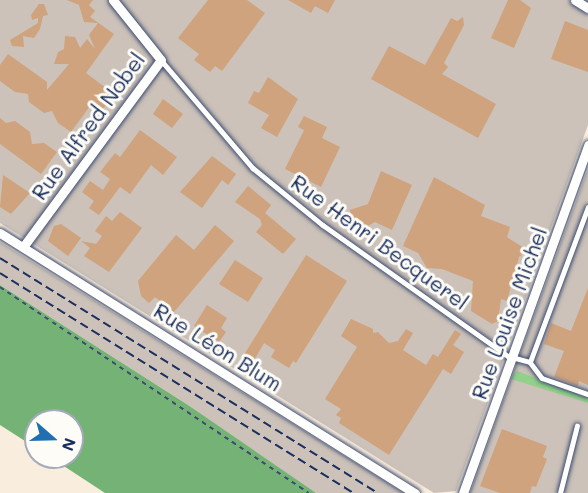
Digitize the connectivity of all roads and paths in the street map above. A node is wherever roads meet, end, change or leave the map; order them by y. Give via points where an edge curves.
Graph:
1 (113, 0) edge
2 (575, 0) edge
3 (588, 8) edge
4 (162, 60) junction
5 (588, 145) edge
6 (588, 207) edge
7 (0, 233) edge
8 (22, 247) junction
9 (0, 287) edge
10 (513, 356) junction
11 (530, 362) junction
12 (588, 394) edge
13 (577, 426) dead end
14 (309, 493) edge
15 (415, 493) edge
16 (463, 493) edge
17 (560, 493) edge

1 - 4 street, Rue Alfred Nobel
2 - 3 street
4 - 8 street, Rue Alfred Nobel
4 - 10 lane, Rue Henri Becquerel via 253,168 323,225
5 - 10 street, Rue Louise Michel
6 - 11 lane
7 - 8 street, Rue Léon Blum
8 - 15 street, Rue Léon Blum
9 - 14 path
10 - 11 lane, Rue Henri Becquerel
10 - 16 street, Rue Louise Michel
11 - 12 lane via 542,378
13 - 17 lane

